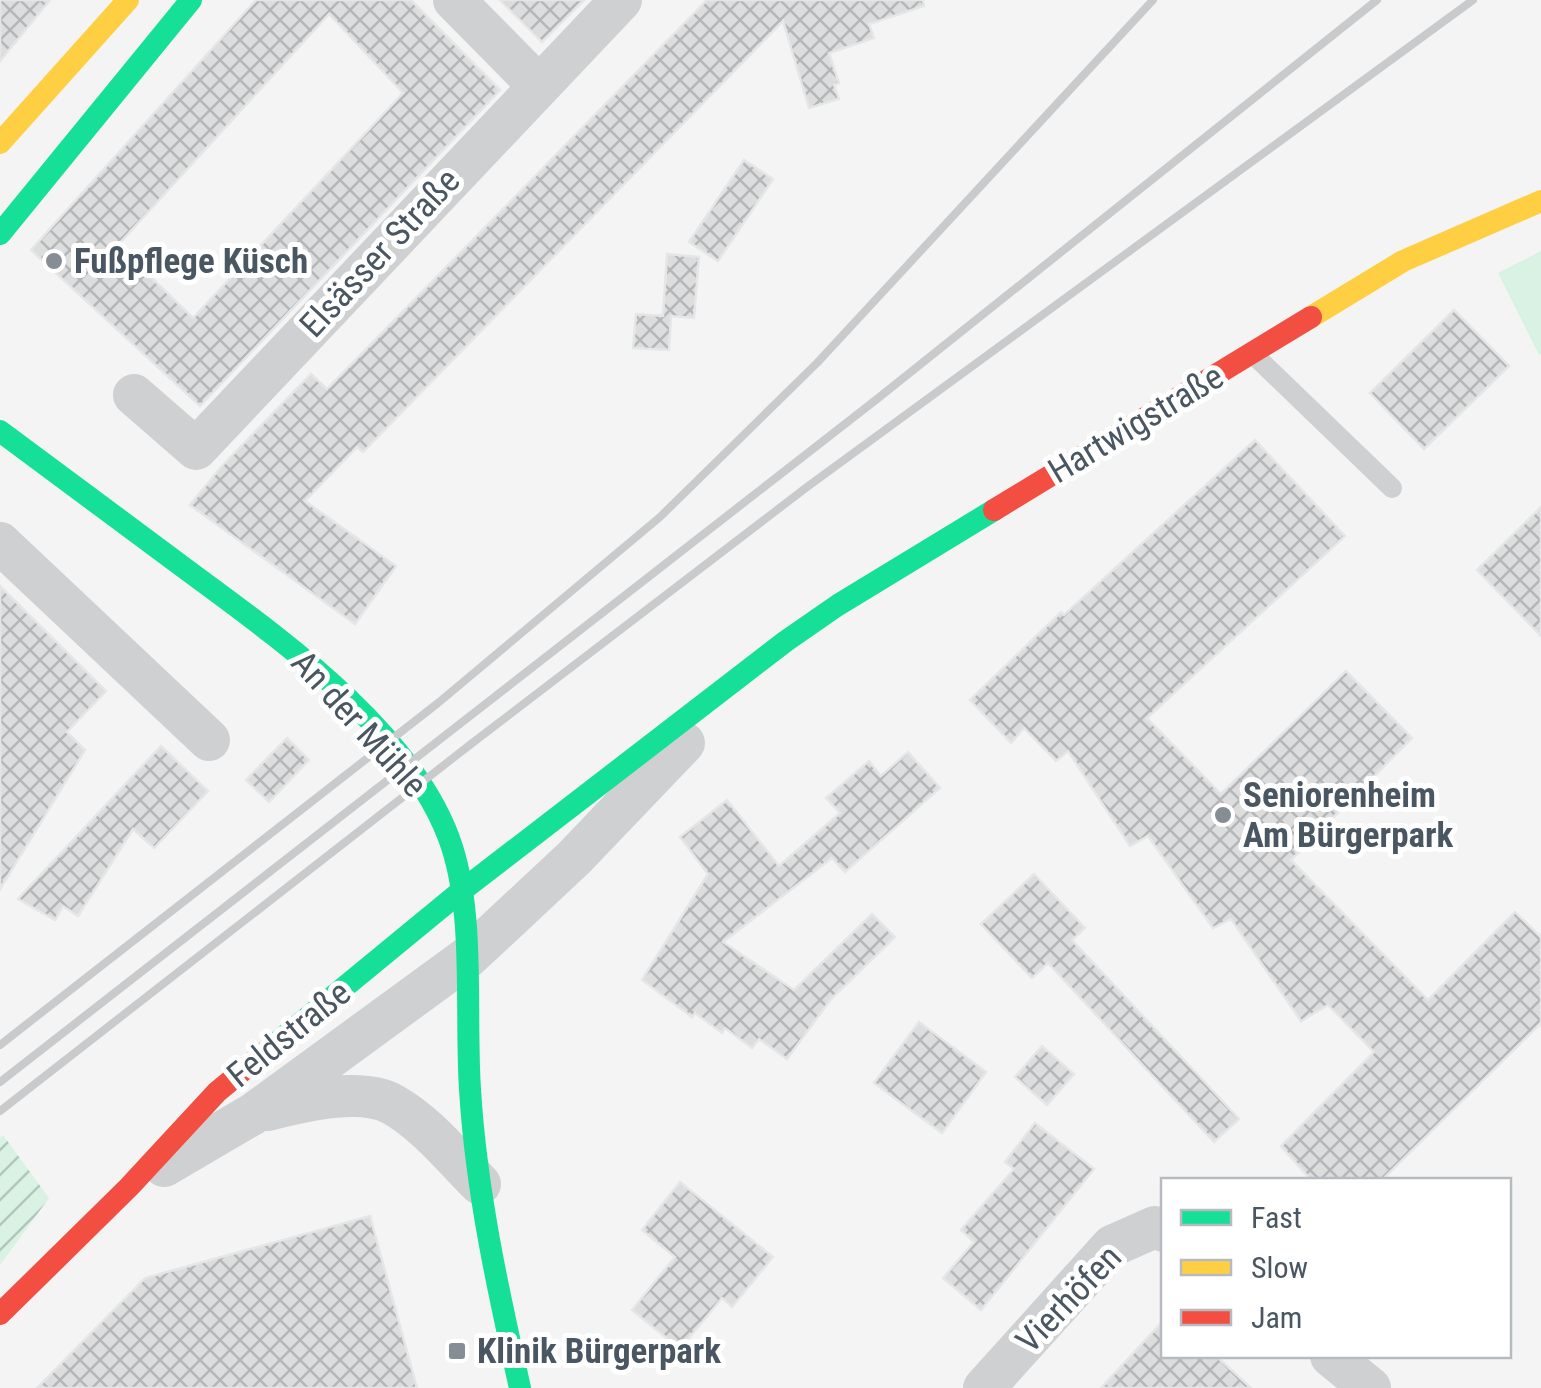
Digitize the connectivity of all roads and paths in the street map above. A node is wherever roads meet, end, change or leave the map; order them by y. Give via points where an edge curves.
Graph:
1 (128, 0) edge
2 (191, 0) edge
3 (454, 0) edge
4 (622, 0) edge
5 (538, 85) junction
6 (0, 143) edge
7 (1541, 200) edge
8 (0, 234) edge
9 (1252, 353) junction
10 (134, 395) dead end
11 (0, 431) edge
12 (35, 485) dead end
13 (1392, 488) dead end
14 (0, 543) edge
15 (159, 550) junction
16 (747, 674) junction
17 (208, 740) dead end
18 (460, 892) junction
19 (468, 957) junction
20 (253, 1114) junction
21 (480, 1184) junction
22 (129, 1187) junction
23 (1161, 1230) edge
24 (0, 1314) edge
25 (1333, 1358) edge
26 (520, 1388) edge
27 (984, 1388) edge
28 (1370, 1388) edge

1 - 6 street
2 - 8 street
3 - 5 street
4 - 5 street, Elsässer Straße
5 - 10 street, Elsässer Straße via 196,449
7 - 9 street, Hartwigstraße via 1403,261
9 - 13 lane
9 - 16 street, Hartwigstraße via 838,605
11 - 15 street, An der Mühle
12 - 15 street, An der Mühle
14 - 17 street
15 - 18 street, An der Mühle via 315,668 396,754 452,845
16 - 18 street, Hartwigstraße
16 - 19 street, Hartwigstraße via 587,845
18 - 19 street, An der Mühle
18 - 22 street, Feldstraße via 217,1092
19 - 20 street, Feldstraße
19 - 21 street, An der Mühle via 470,1090
20 - 21 street, Feldstraße via 313,1098 389,1102
20 - 22 street, Feldstraße
21 - 26 street, An der Mühle
22 - 24 street, Feldstraße
23 - 27 street, Vierhöfen via 1112,1246
25 - 28 street

